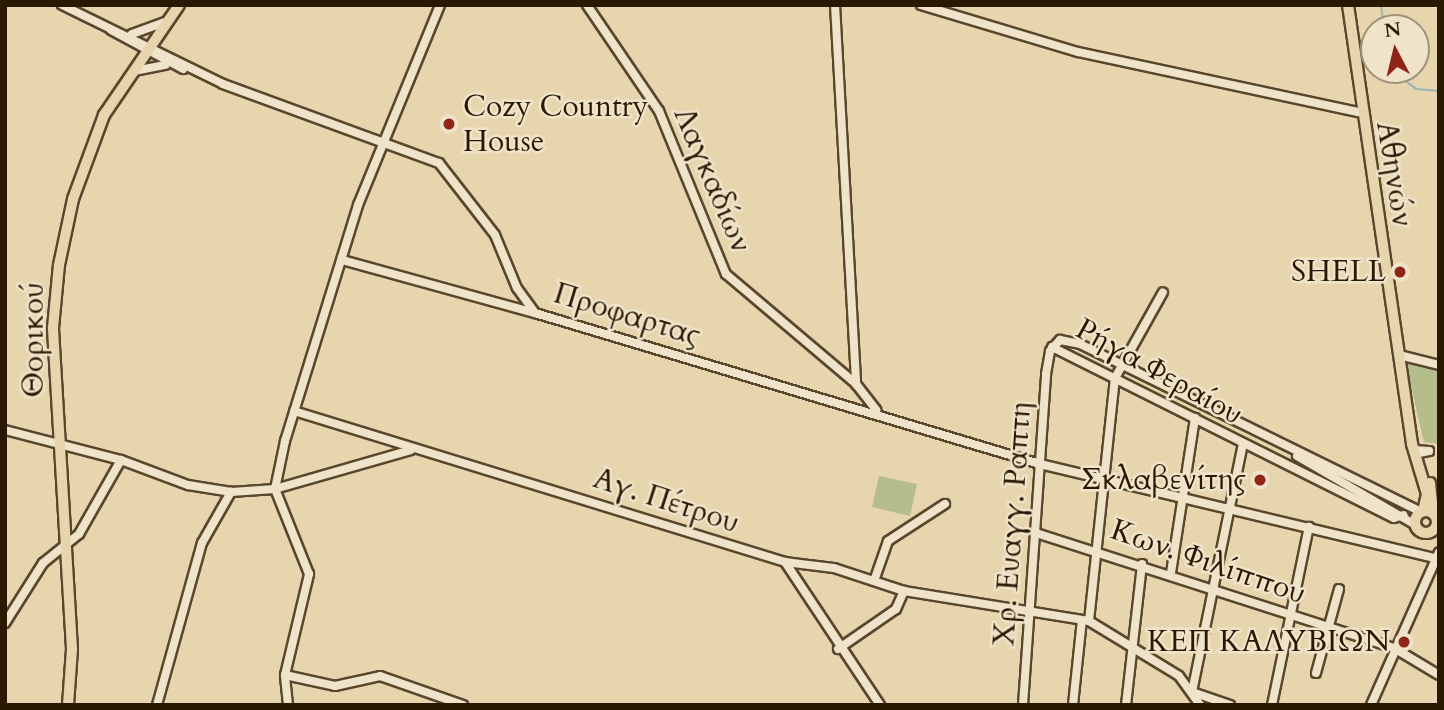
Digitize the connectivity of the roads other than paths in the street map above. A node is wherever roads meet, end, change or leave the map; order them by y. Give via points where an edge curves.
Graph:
1 (62, 5) edge
2 (179, 5) edge
3 (440, 5) edge
4 (587, 5) edge
5 (835, 5) edge
6 (921, 5) edge
7 (1348, 5) edge
8 (167, 20) junction
9 (100, 23) junction
10 (122, 31) junction
11 (146, 48) junction
12 (169, 65) junction
13 (128, 73) junction
14 (199, 74) junction
15 (1359, 112) junction
16 (383, 142) junction
17 (342, 260) junction
18 (1163, 292) dead end
19 (535, 313) junction
20 (1052, 347) junction
21 (1399, 355) junction
22 (1439, 365) edge
23 (1122, 367) junction
24 (1115, 378) junction
25 (856, 384) junction
26 (876, 410) junction
27 (294, 411) junction
28 (1195, 418) junction
29 (5, 430) edge
30 (1243, 444) junction
31 (60, 445) junction
32 (411, 450) junction
33 (1422, 451) edge
34 (1297, 456) junction
35 (121, 460) junction
36 (1040, 464) junction
37 (1292, 465) junction
38 (1104, 478) junction
39 (275, 489) junction
40 (231, 492) junction
41 (1182, 498) junction
42 (945, 504) dead end
43 (1230, 508) junction
44 (1426, 512) junction
45 (1404, 516) junction
46 (1415, 524) junction
47 (1309, 527) junction
48 (1438, 527) edge
49 (1036, 533) junction
50 (1423, 533) junction
51 (1439, 542) edge
52 (66, 547) junction
53 (1098, 549) junction
54 (1437, 555) edge
55 (785, 562) junction
56 (1142, 564) junction
57 (1171, 573) junction
58 (874, 581) junction
59 (1213, 586) junction
60 (1339, 589) dead end
61 (904, 591) junction
62 (1030, 609) junction
63 (1293, 615) junction
64 (1086, 620) junction
65 (5, 624) edge
66 (1330, 627) junction
67 (1131, 648) junction
68 (1394, 648) junction
69 (838, 649) junction
70 (1316, 673) dead end
71 (285, 675) junction
72 (1439, 675) edge
73 (1192, 692) junction
74 (68, 705) edge
75 (157, 705) edge
76 (288, 705) edge
77 (463, 705) edge
78 (880, 705) edge
79 (1023, 705) edge
80 (1073, 705) edge
81 (1126, 705) edge
82 (1200, 705) edge
83 (1230, 705) edge
84 (1272, 705) edge
85 (1371, 705) edge

1 - 9 street, Προφαρτας
2 - 8 main road, Θορικού
3 - 16 street
4 - 25 street, Λαγκαδίων via 659,111 726,274
5 - 25 street
6 - 15 street via 1078,52
7 - 15 main road, Αθηνών
8 - 10 street via 144,34
8 - 11 main road, Θορικού
9 - 10 street, Προφαρτας
9 - 11 street, Προφαρτας
10 - 11 street, Προφαρτας
11 - 12 street, Προφαρτας
11 - 13 main road, Θορικού
11 - 14 street, Προφαρτας
12 - 13 street
12 - 14 street, Προφαρτας
13 - 31 main road, Θορικού via 99,128 64,235 53,309
14 - 16 street, Προφαρτας
15 - 21 main road, Αθηνών
16 - 17 street
16 - 19 street, Προφαρτας via 439,163 495,236 517,288
17 - 19 street
17 - 27 street
18 - 23 street
19 - 26 street, Προφαρτας
20 - 23 street, Ρήγα Φεραίου via 1071,340
20 - 24 street, Ρήγα Φεραίου
20 - 36 street, Χρ. Ευαγγ. Ραπτη
21 - 22 street
21 - 33 main road, Αθηνών via 1411,433
23 - 24 street
23 - 34 street, Ρήγα Φεραίου
24 - 28 street, Ρήγα Φεραίου
24 - 38 street
25 - 26 street, Λαγκαδίων
26 - 36 street, Προφαρτας
27 - 32 street, Αγ. Πέτρου
27 - 39 street
28 - 30 street, Ρήγα Φεραίου
28 - 41 street
29 - 31 street
30 - 37 street, Ρήγα Φεραίου
30 - 43 street
31 - 35 street
31 - 52 main road, Θορικού
32 - 39 street
32 - 55 street, Αγ. Πέτρου via 490,468
33 - 44 main road, Αθηνών
34 - 37 street
34 - 44 street, Ρήγα Φεραίου
34 - 45 street, Ρήγα Φεραίου
35 - 40 street via 188,485
35 - 52 street via 90,519
36 - 38 street, Προφαρτας
36 - 49 street, Χρ. Ευαγγ. Ραπτη
37 - 45 street, Ρήγα Φεραίου via 1394,518
38 - 41 street, Προφαρτας
38 - 53 street
39 - 40 street
39 - 71 street via 309,574
40 - 75 street via 197,556
41 - 43 street, Προφαρτας
41 - 57 street
42 - 58 street via 888,541
43 - 47 street, Προφαρτας
43 - 59 street
44 - 46 main road
44 - 48 main road, Αθηνών
45 - 46 street, Ρήγα Φεραίου
46 - 50 main road
47 - 54 street, Προφαρτας
47 - 63 street
48 - 50 main road
49 - 53 street, Κων. Φιλίππου
49 - 62 street, Χρ. Ευαγγ. Ραπτη
50 - 51 main road
52 - 65 street via 43,563
52 - 74 main road, Θορικού
53 - 56 street, Κων. Φιλίππου
53 - 64 street
54 - 68 street
55 - 58 street, Αγ. Πέτρου
55 - 69 street
56 - 57 street, Κων. Φιλίππου
56 - 67 street
57 - 59 street, Κων. Φιλίππου
58 - 61 street, Αγ. Πέτρου
59 - 63 street, Κων. Φιλίππου
59 - 73 street
60 - 66 street
61 - 62 street, Αγ. Πέτρου
61 - 69 street via 896,609
62 - 64 street, Αγ. Πέτρου
62 - 79 street, Χρ. Ευαγγ. Ραπτη
63 - 66 street, Κων. Φιλίππου
63 - 84 street
64 - 67 street
64 - 80 street
66 - 68 street, Κων. Φιλίππου
66 - 70 street
67 - 73 street via 1179,676
67 - 81 street
68 - 72 street, Κων. Φιλίππου
68 - 85 street
69 - 78 street
71 - 76 street
71 - 77 street via 335,685 380,676
73 - 82 street
73 - 83 street

